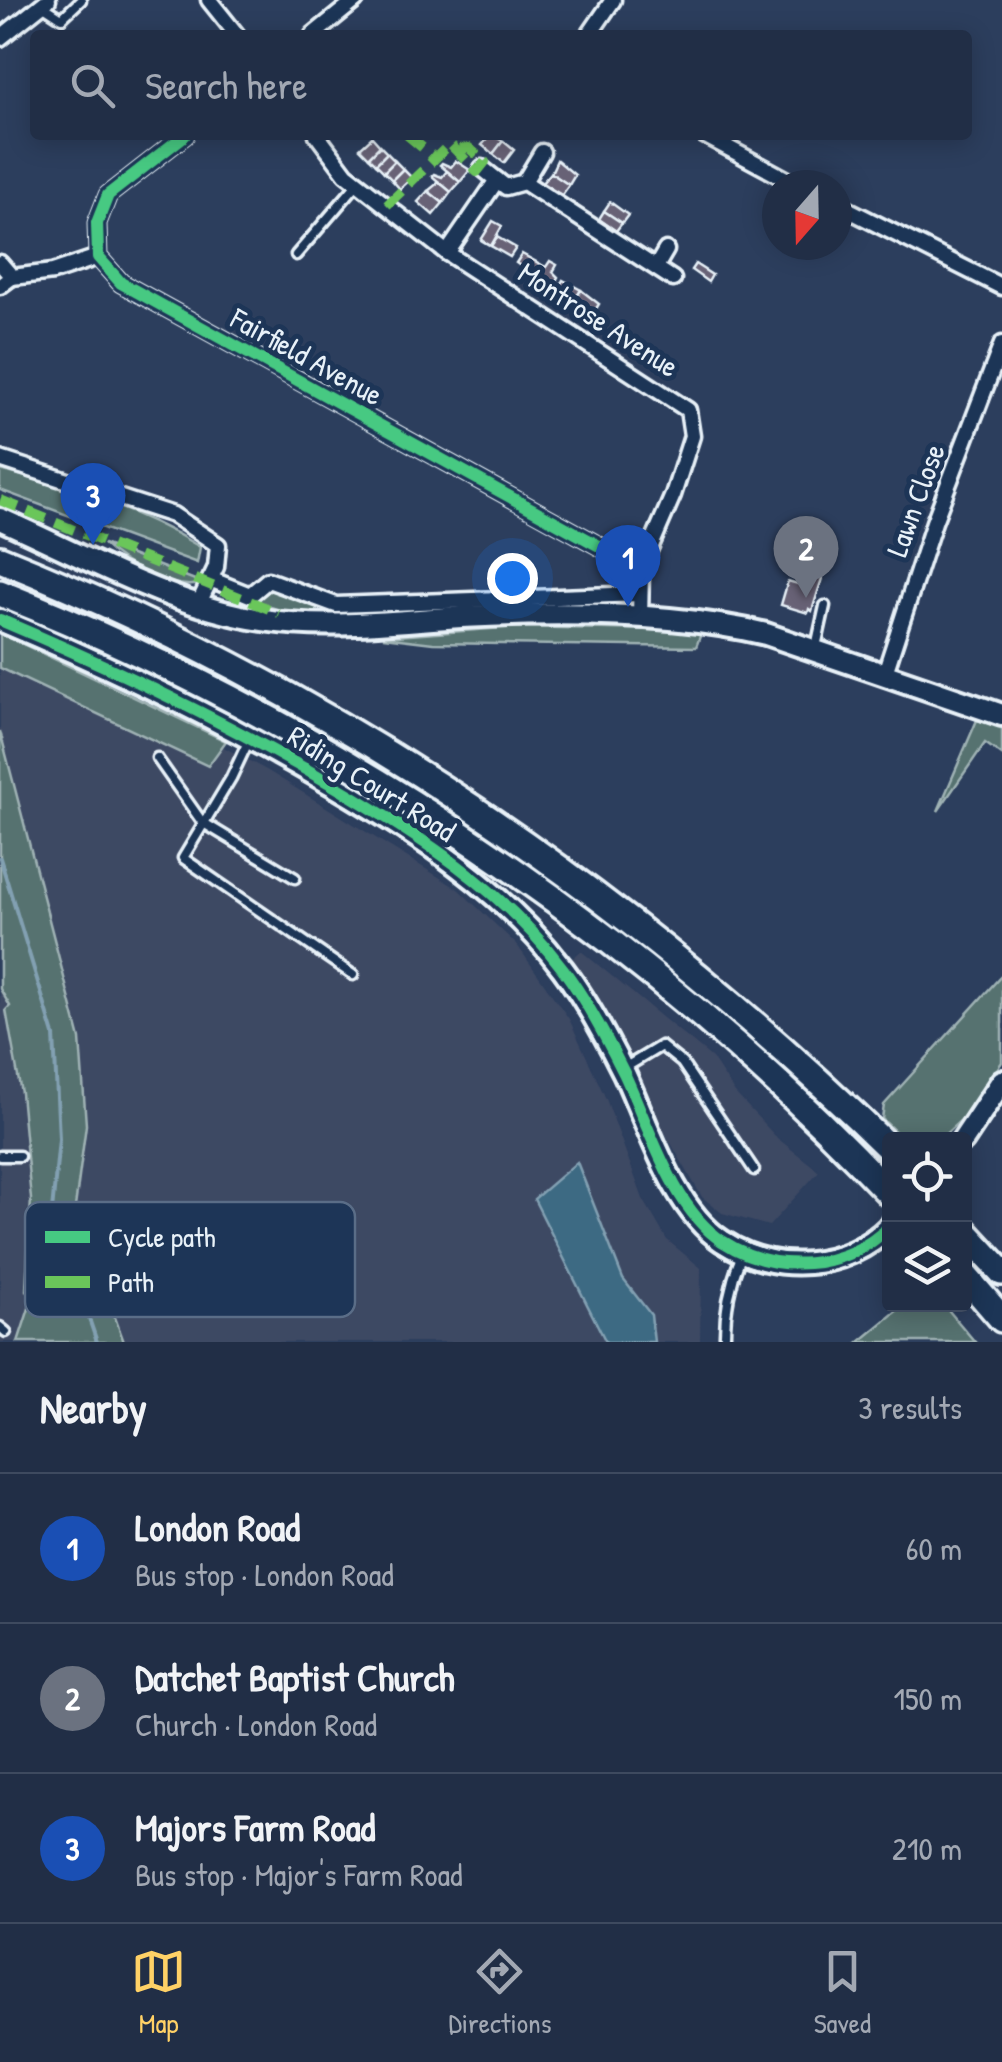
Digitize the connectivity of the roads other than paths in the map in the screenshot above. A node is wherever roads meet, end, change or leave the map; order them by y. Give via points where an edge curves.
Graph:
1 (81, 0) edge
2 (210, 0) edge
3 (356, 0) edge
4 (613, 0) edge
5 (45, 3) edge
6 (233, 30) edge
7 (318, 30) edge
8 (592, 30) edge
9 (0, 38) edge
10 (179, 140) edge
11 (324, 140) edge
12 (713, 140) edge
13 (542, 152) dead end
14 (482, 168) dead end
15 (769, 170) edge
16 (524, 182) junction
17 (358, 183) junction
18 (502, 183) junction
19 (852, 212) edge
20 (666, 250) dead end
21 (447, 253) junction
22 (296, 255) dead end
23 (98, 257) junction
24 (0, 262) edge
25 (656, 268) junction
26 (673, 279) dead end
27 (6, 281) edge
28 (1002, 287) edge
29 (1002, 344) edge
30 (0, 459) edge
31 (0, 518) edge
32 (0, 559) edge
33 (641, 569) junction
34 (210, 579) junction
35 (0, 592) edge
36 (640, 594) junction
37 (198, 603) junction
38 (825, 606) dead end
39 (640, 618) junction
40 (0, 620) edge
41 (815, 651) junction
42 (884, 676) junction
43 (1002, 715) edge
44 (250, 738) junction
45 (157, 758) dead end
46 (202, 822) junction
47 (296, 878) dead end
48 (353, 976) dead end
49 (622, 1069) junction
50 (1002, 1081) edge
51 (968, 1132) edge
52 (882, 1142) edge
53 (0, 1156) edge
54 (19, 1156) dead end
55 (754, 1170) dead end
56 (882, 1186) edge
57 (882, 1233) edge
58 (972, 1240) edge
59 (743, 1253) junction
60 (1002, 1272) edge
61 (972, 1284) edge
62 (1002, 1318) edge
63 (725, 1342) edge

1 - 5 lane via 62,18
2 - 6 street
3 - 7 street
4 - 8 street
5 - 9 street
10 - 23 street via 108,196 98,223
11 - 17 street, Montrose Avenue
12 - 15 street
13 - 16 street
14 - 18 street
16 - 18 street
16 - 25 street
17 - 21 street, Montrose Avenue
17 - 22 lane
18 - 21 street
19 - 28 street
20 - 25 street
21 - 33 street, Montrose Avenue via 688,410 692,436
23 - 27 street
23 - 33 street, Fairfield Avenue via 121,283
24 - 27 street
25 - 26 street
29 - 42 street, Lawn Close
30 - 34 street via 173,516 218,545
31 - 37 street
32 - 52 highway via 128,613 247,674 506,829 690,966
33 - 36 street, Montrose Avenue
34 - 36 street via 250,594 268,580 336,605
34 - 37 street
35 - 56 highway via 258,714 488,855 730,1041
36 - 39 street, Montrose Avenue
37 - 39 street via 260,620 322,626 468,617
38 - 41 lane
39 - 41 street via 727,625
40 - 44 street, Riding Court Road
41 - 42 street
42 - 43 street
44 - 46 lane
44 - 49 street, Riding Court Road via 418,838 506,906 588,1004
45 - 46 lane
46 - 47 lane
46 - 48 lane via 183,858
49 - 55 lane via 661,1046 682,1063
49 - 59 street, Riding Court Road via 685,1205
50 - 51 street
53 - 54 lane
57 - 59 street, Riding Court Road via 820,1263
58 - 60 highway
59 - 63 lane via 729,1291
61 - 62 highway

